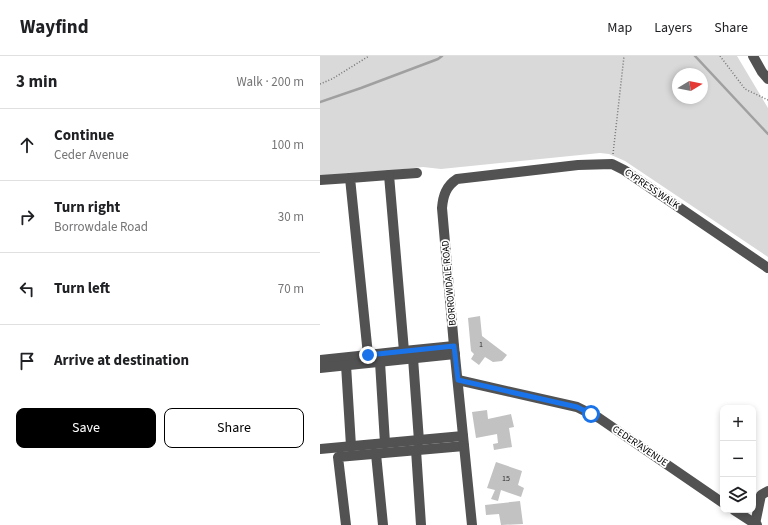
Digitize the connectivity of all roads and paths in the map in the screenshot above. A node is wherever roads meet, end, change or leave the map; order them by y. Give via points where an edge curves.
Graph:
1 (369, 56) edge
2 (624, 56) edge
3 (720, 56) edge
4 (753, 56) edge
5 (765, 76) edge
6 (320, 84) edge
7 (768, 100) edge
8 (612, 164) junction
9 (417, 173) dead end
10 (389, 175) junction
11 (350, 178) junction
12 (320, 180) edge
13 (768, 268) edge
14 (454, 350) junction
15 (404, 352) junction
16 (368, 355) junction
17 (413, 358) junction
18 (320, 360) edge
19 (380, 362) junction
20 (346, 365) junction
21 (320, 368) edge
22 (458, 380) junction
23 (464, 441) junction
24 (385, 443) junction
25 (418, 445) junction
26 (351, 446) junction
27 (320, 449) edge
28 (376, 454) junction
29 (768, 491) edge
30 (720, 501) edge
31 (739, 513) edge
32 (756, 524) edge
33 (346, 525) edge
34 (383, 525) edge
35 (421, 525) edge
36 (472, 525) edge

1 - 6 path
2 - 8 path
3 - 7 path via 745,89
4 - 5 street
8 - 13 street, CYPRESS WALK
8 - 14 street, BORROWDALE ROAD via 578,165 456,179 449,185 442,208
9 - 10 street
10 - 11 street
10 - 15 street
11 - 12 street
11 - 16 street
14 - 15 street
14 - 17 street
14 - 22 street, BORROWDALE ROAD
15 - 16 street
16 - 18 street
17 - 19 street
17 - 25 street
19 - 20 street
19 - 24 street
20 - 21 street
20 - 26 street
22 - 23 street, BORROWDALE ROAD
22 - 30 street, CEDER AVENUE via 577,407 599,418
23 - 25 street
23 - 36 street, BORROWDALE ROAD
24 - 25 street
24 - 26 street
25 - 28 street
25 - 35 street
26 - 27 street
28 - 33 street via 337,458
28 - 34 street
29 - 32 street via 762,495
31 - 32 street

